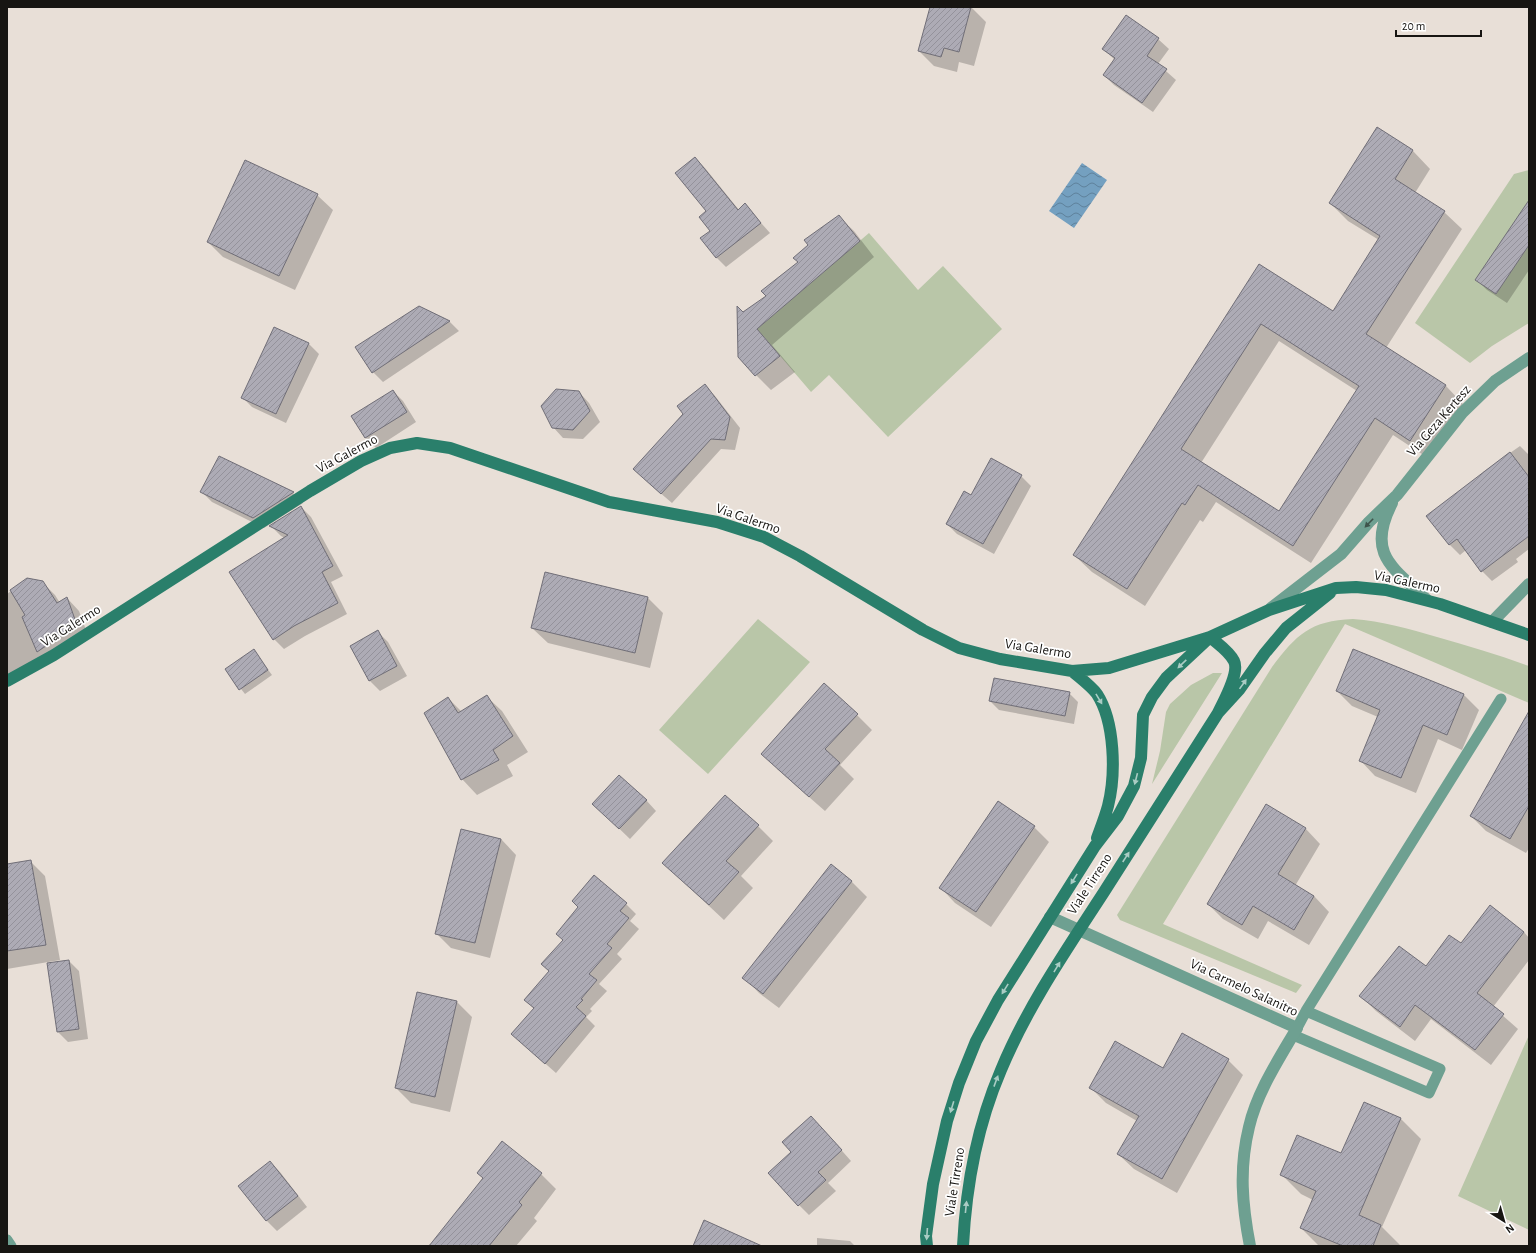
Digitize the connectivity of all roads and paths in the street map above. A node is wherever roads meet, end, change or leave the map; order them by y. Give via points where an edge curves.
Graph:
1 (1529, 358) edge
2 (1396, 495) junction
3 (1529, 584) edge
4 (1336, 588) junction
5 (1427, 600) junction
6 (1269, 610) junction
7 (1492, 622) junction
8 (1529, 635) edge
9 (1210, 637) junction
10 (1072, 671) junction
11 (7, 681) edge
12 (1501, 699) dead end
13 (1218, 713) junction
14 (1095, 846) junction
15 (1050, 917) junction
16 (1079, 930) junction
17 (1306, 1011) junction
18 (1295, 1032) junction
19 (7, 1240) edge
20 (11, 1246) edge
21 (927, 1246) edge
22 (963, 1246) edge
23 (1250, 1246) edge

1 - 2 street, Via Geza Kertesz via 1495,381 1467,408
2 - 5 street via 1386,517 1381,545 1395,570
2 -> 6 street via 1341,554
3 - 7 street
4 - 5 street, Via Galermo via 1386,590
4 - 6 street, Via Galermo
13 -> 4 street, Viale Tirreno via 1239,690 1286,628
5 - 7 street, Via Galermo
6 - 9 street, Via Galermo
7 - 8 street, Via Galermo
9 - 10 street, Via Galermo via 1109,668
9 - 13 street via 1229,654 1236,666
9 -> 14 street via 1166,678 1152,697 1143,715 1141,758 1134,786 1118,816
10 - 11 street, Via Galermo via 1000,659 959,648 923,630 764,537 717,522 610,502 450,448 417,443 390,448 310,490 54,655
10 -> 14 street via 1096,692 1111,731 1112,784
12 - 17 lane
16 -> 13 street, Viale Tirreno
14 -> 15 street, Viale Tirreno
15 - 16 street, Via Carmelo Salanitro
15 -> 21 street, Viale Tirreno via 998,1000 976,1041 959,1083 947,1121 933,1184
16 - 18 street, Via Carmelo Salanitro
22 -> 16 street, Viale Tirreno via 970,1169 997,1078 1024,1020
17 - 18 lane
17 - 18 lane via 1440,1069 1429,1093
18 - 23 street, Via Carmelo Salanitro via 1264,1087 1249,1126 1242,1176 1244,1212
19 - 20 lane

